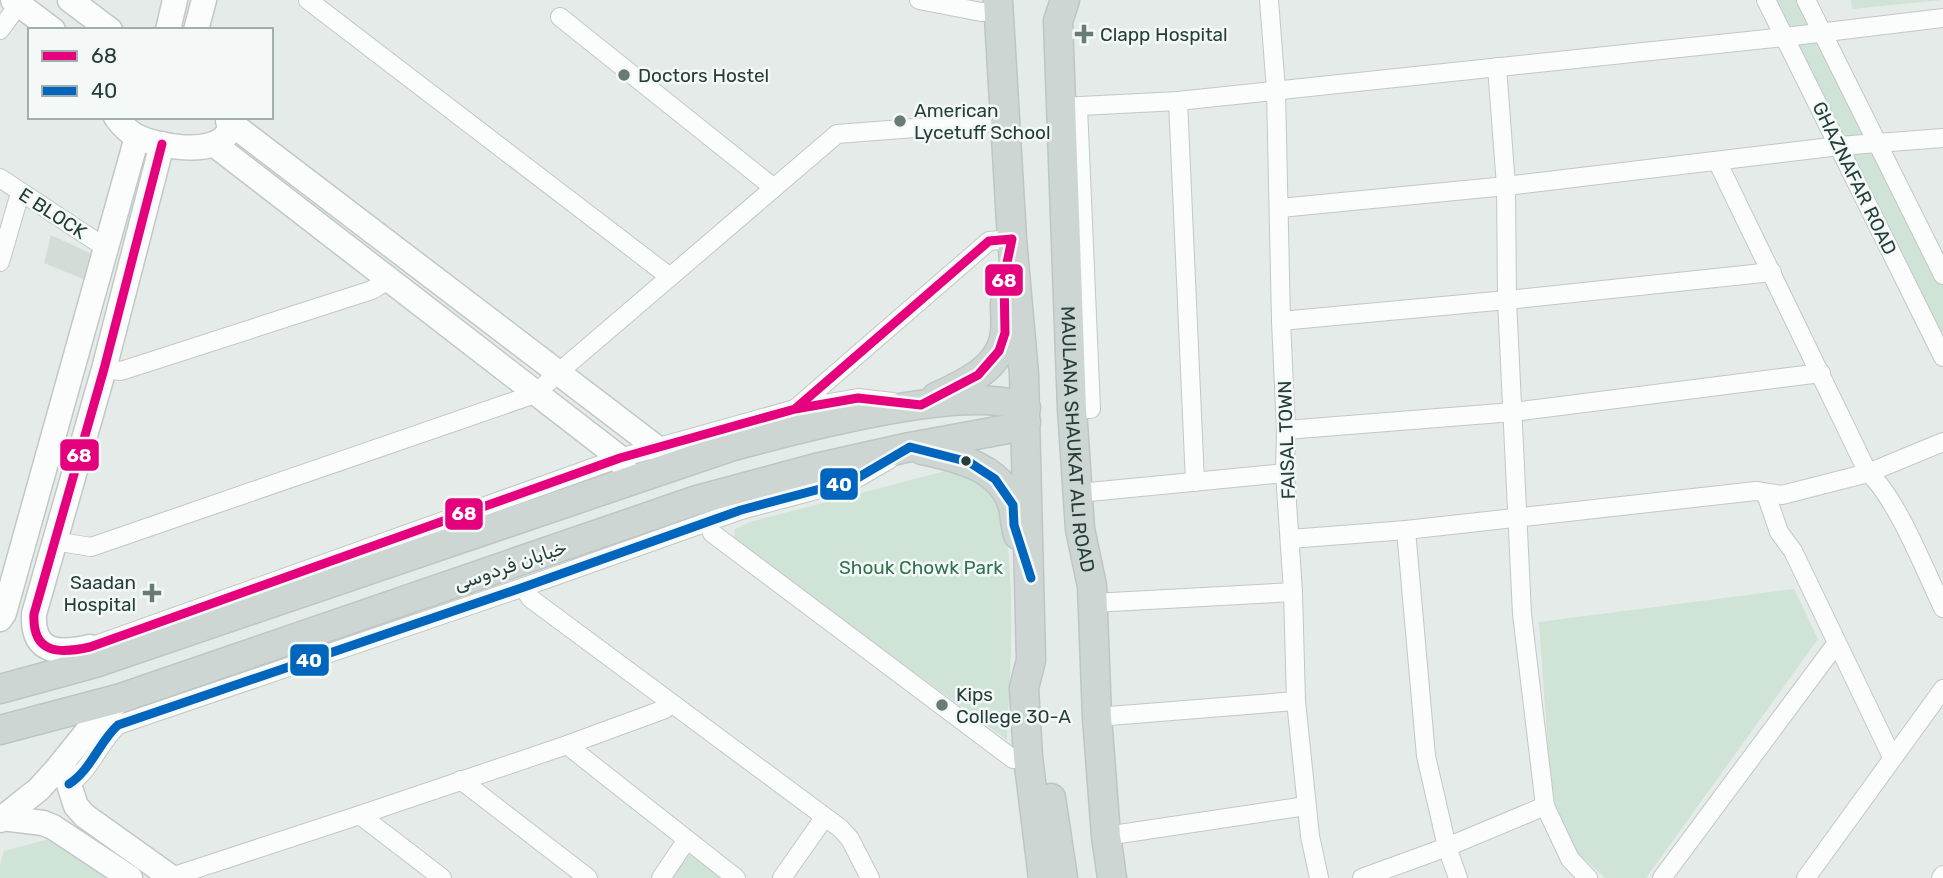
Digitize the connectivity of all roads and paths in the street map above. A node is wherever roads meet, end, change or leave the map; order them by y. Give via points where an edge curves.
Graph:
1 (70, 0) edge
2 (175, 0) edge
3 (204, 0) edge
4 (309, 0) edge
5 (919, 0) edge
6 (1269, 0) edge
7 (1766, 0) edge
8 (1806, 0) edge
9 (16, 2) edge
10 (1003, 4) edge
11 (1059, 7) edge
12 (560, 16) dead end
13 (1943, 18) edge
14 (50, 28) edge
15 (107, 28) edge
16 (168, 28) edge
17 (197, 28) edge
18 (0, 30) edge
19 (1822, 33) junction
20 (1785, 37) junction
21 (1497, 67) junction
22 (1276, 90) junction
23 (1178, 101) junction
24 (1070, 107) junction
25 (118, 119) edge
26 (228, 119) edge
27 (1005, 121) junction
28 (137, 137) junction
29 (1943, 138) edge
30 (162, 144) junction
31 (1878, 144) junction
32 (215, 145) junction
33 (1839, 146) junction
34 (1717, 161) junction
35 (0, 178) edge
36 (1506, 186) junction
37 (774, 188) junction
38 (20, 193) junction
39 (1280, 208) junction
40 (1012, 239) junction
41 (106, 248) junction
42 (0, 262) edge
43 (1772, 272) junction
44 (1943, 275) edge
45 (670, 277) junction
46 (388, 280) junction
47 (1507, 300) junction
48 (1281, 321) junction
49 (1943, 357) edge
50 (104, 369) junction
51 (559, 372) junction
52 (1821, 373) junction
53 (535, 394) junction
54 (921, 405) junction
55 (795, 409) junction
56 (1513, 412) junction
57 (1026, 415) junction
58 (1286, 430) junction
59 (1943, 442) edge
60 (910, 447) junction
61 (663, 457) junction
62 (625, 469) junction
63 (1286, 473) junction
64 (1868, 473) junction
65 (1195, 482) junction
66 (1079, 493) junction
67 (1766, 494) junction
68 (536, 514) junction
69 (1517, 516) junction
70 (708, 522) junction
71 (1406, 530) junction
72 (1290, 539) junction
73 (54, 541) junction
74 (519, 576) junction
75 (1031, 578) junction
76 (1293, 592) junction
77 (1084, 596) junction
78 (1943, 608) edge
79 (0, 619) edge
80 (1836, 644) junction
81 (92, 655) junction
82 (1031, 660) junction
83 (0, 689) edge
84 (1943, 689) edge
85 (121, 698) junction
86 (1296, 701) junction
87 (670, 703) junction
88 (1097, 717) junction
89 (0, 730) edge
90 (566, 745) junction
91 (1028, 757) junction
92 (1892, 757) junction
93 (66, 773) junction
94 (461, 780) junction
95 (1307, 806) junction
96 (1545, 806) junction
97 (360, 816) junction
98 (824, 818) junction
99 (1, 819) edge
100 (1106, 836) junction
101 (686, 841) junction
102 (1447, 847) junction
103 (130, 878) edge
104 (172, 878) edge
105 (442, 878) edge
106 (587, 878) edge
107 (661, 878) edge
108 (736, 878) edge
109 (782, 878) edge
110 (870, 878) edge
111 (1043, 878) edge
112 (1063, 878) edge
113 (1103, 878) edge
114 (1112, 878) edge
115 (1319, 878) edge
116 (1362, 878) edge
117 (1458, 878) edge
118 (1588, 878) edge
119 (1662, 878) edge
120 (1806, 878) edge

1 - 15 street
2 - 16 street
3 - 17 street
4 - 45 street
5 - 10 street via 981,12
6 - 22 street, FAISAL TOWN
7 - 20 street, GHAZNAFAR ROAD
8 - 19 street, GHAZNAFAR ROAD
9 - 14 street
9 - 18 street
10 - 27 main road
11 - 24 main road, MAULANA SHAUKAT ALI ROAD
12 - 37 street
13 - 19 street
19 - 20 street
19 - 31 street, GHAZNAFAR ROAD
20 - 21 street
20 - 33 street, GHAZNAFAR ROAD
21 - 22 street
21 - 36 street
22 - 23 street
22 - 39 street, FAISAL TOWN
23 - 24 street
23 - 65 street
24 - 66 main road, MAULANA SHAUKAT ALI ROAD via 1072,409
25 - 28 street
26 - 32 street via 227,135
26 - 51 street
27 - 37 street via 837,134
27 - 40 main road
28 - 30 street
28 - 41 street
29 - 31 street
30 - 32 street
30 - 50 street
31 - 33 street
31 - 44 street, GHAZNAFAR ROAD
32 - 46 street
33 - 34 street
33 - 49 street, GHAZNAFAR ROAD
34 - 36 street
34 - 43 street
35 - 38 street, E BLOCK
36 - 39 street
36 - 47 street
37 - 45 street
38 - 41 street, E BLOCK
38 - 42 street
39 - 48 street, FAISAL TOWN
40 - 54 main road via 1004,277 1005,333 999,351 978,376
40 - 55 street via 989,241
40 - 57 main road
41 - 79 street
43 - 47 street
43 - 52 street
45 - 51 street
46 - 50 street via 372,290 121,372
46 - 53 street
47 - 48 street
47 - 56 street
48 - 58 street, FAISAL TOWN
50 - 73 street
51 - 53 street
51 - 61 street
52 - 56 street
52 - 64 street
53 - 62 street
53 - 73 street via 91,547
54 - 55 street via 858,398
54 - 57 main road, خیابان فردوسی via 1006,401
54 - 61 main road, خیابان فردوسی
55 - 61 street
56 - 58 street
56 - 69 street
57 - 60 main road, خیابان فردوسی via 1008,429
57 - 75 main road
58 - 63 street, FAISAL TOWN
59 - 64 street
60 - 70 street via 854,480
60 - 74 main road, خیابان فردوسی via 698,500
60 - 75 main road via 969,461 995,479 1013,505 1014,525
61 - 62 main road, خیابان فردوسی
62 - 68 main road, خیابان فردوسی
62 - 81 street
63 - 65 street
63 - 72 street, FAISAL TOWN
64 - 67 street via 1782,495
64 - 78 street via 1893,505
65 - 66 street
66 - 77 main road, MAULANA SHAUKAT ALI ROAD via 1080,529 1092,586
67 - 69 street via 1756,491
67 - 80 street via 1779,532 1793,551
68 - 74 main road via 562,516 569,522 568,530 522,552
68 - 81 main road, خیابان فردوسی
69 - 71 street
69 - 96 street via 1522,614
70 - 74 street
70 - 91 street via 712,533 1002,751 1013,759
71 - 72 street
71 - 102 street via 1426,756
72 - 76 street, FAISAL TOWN
73 - 81 street via 34,614 36,635 53,650
74 - 85 main road, خیابان فردوسی
74 - 87 street via 530,598
74 - 93 street via 118,724 80,777
75 - 82 main road
76 - 77 street
76 - 86 street, FAISAL TOWN
77 - 88 main road, MAULANA SHAUKAT ALI ROAD
77 - 113 main road via 1086,771
80 - 92 street
80 - 119 street
81 - 83 main road, خیابان فردوسی
82 - 91 main road via 1024,688
82 - 112 main road via 1043,691 1050,793
84 - 92 street
85 - 89 main road, خیابان فردوسی
85 - 93 street via 90,727
86 - 88 street
86 - 95 street, FAISAL TOWN
87 - 90 street via 665,709
87 - 98 street
88 - 100 main road, MAULANA SHAUKAT ALI ROAD
90 - 94 street
90 - 101 street
91 - 111 main road
92 - 120 street
93 - 99 street
93 - 104 street via 76,806 85,816
94 - 97 street
94 - 106 street
95 - 100 street
95 - 115 street, FAISAL TOWN
96 - 102 street
96 - 118 street via 1570,859
97 - 104 street
97 - 105 street
98 - 109 street
98 - 110 street via 850,839
99 - 103 street via 53,827
100 - 114 main road, MAULANA SHAUKAT ALI ROAD
101 - 107 street
101 - 108 street
102 - 116 street
102 - 117 street

